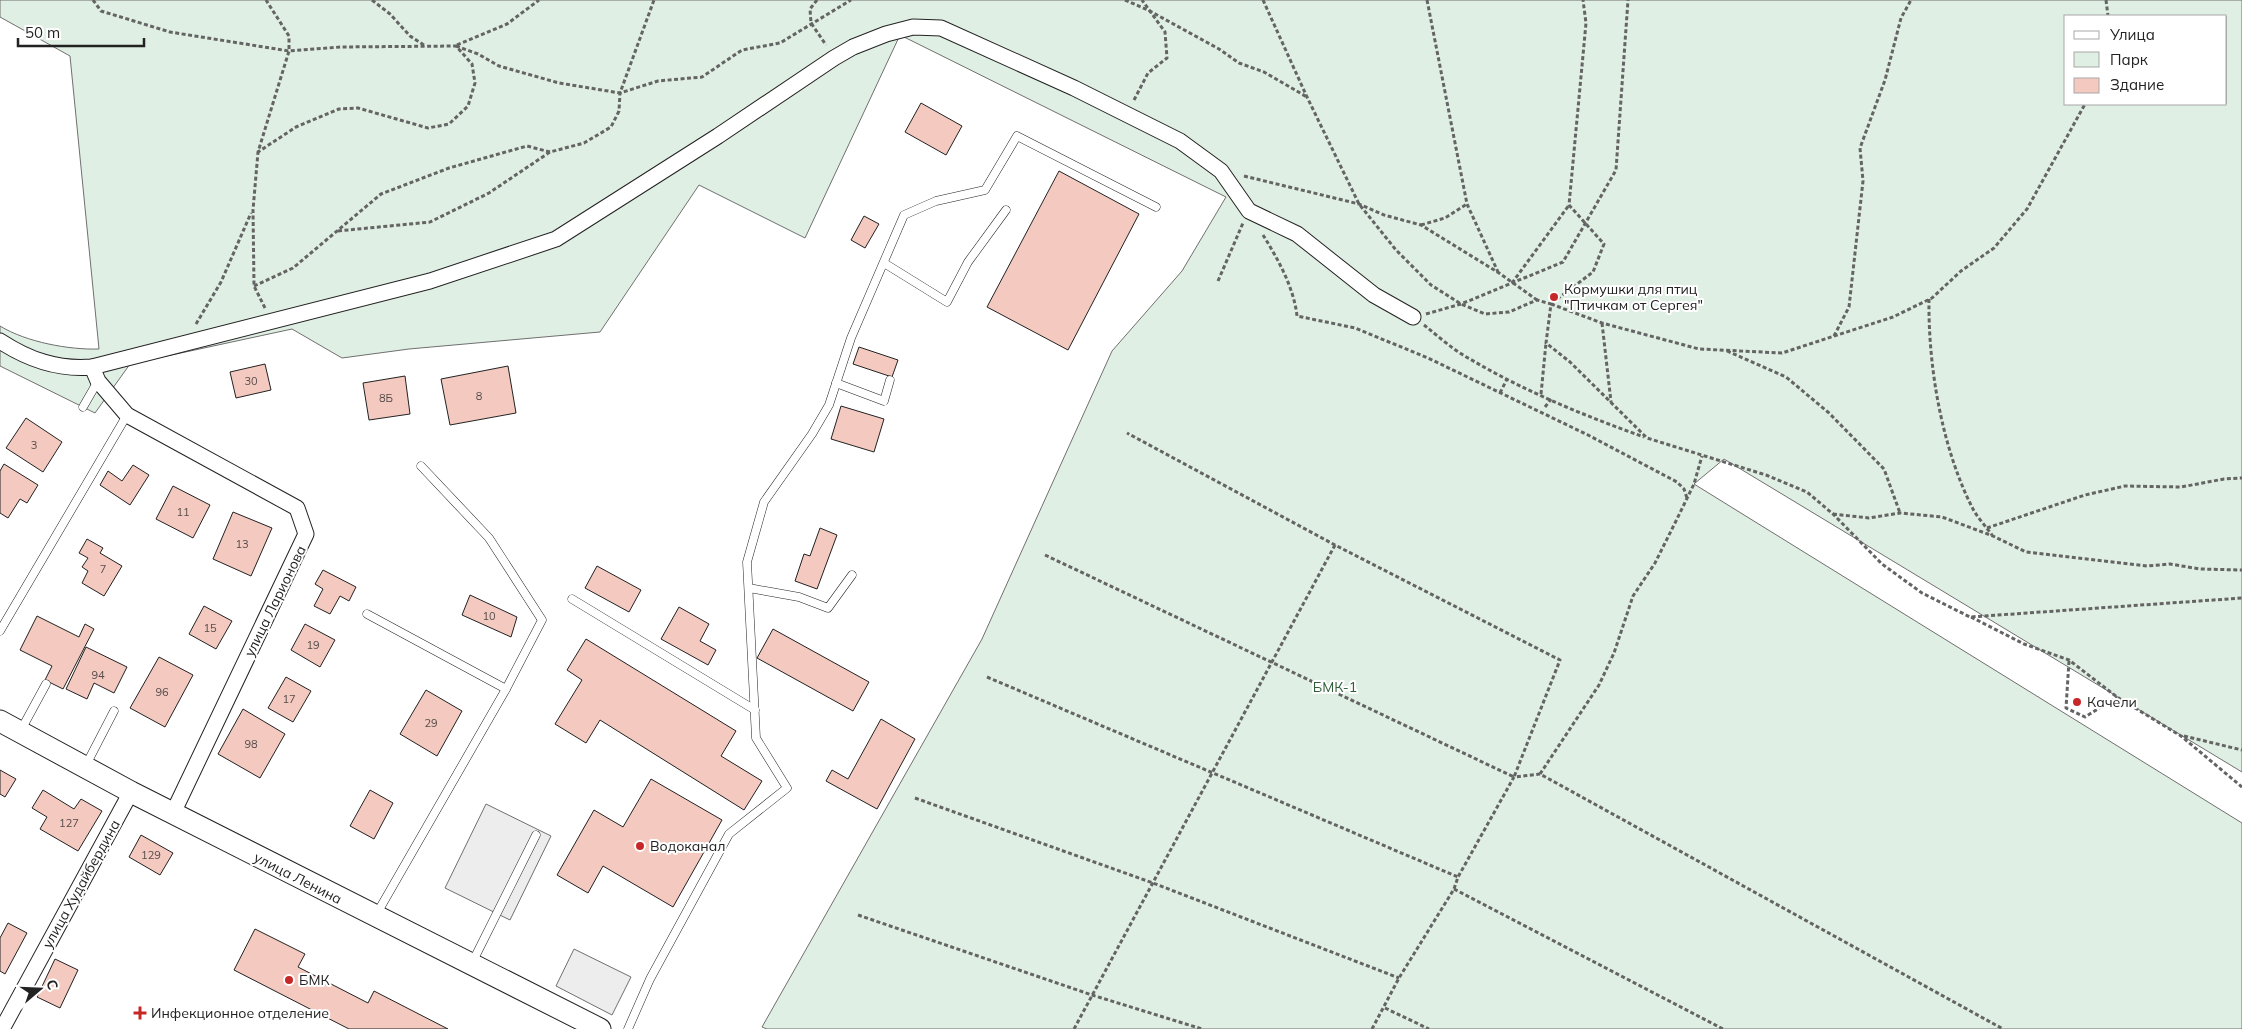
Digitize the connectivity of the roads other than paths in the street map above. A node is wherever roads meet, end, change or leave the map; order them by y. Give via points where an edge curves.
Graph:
1 (1156, 206) dead end
2 (1006, 210) dead end
3 (884, 264) junction
4 (1413, 317) road end
5 (0, 341) edge
6 (95, 374) junction
7 (890, 380) dead end
8 (836, 383) junction
9 (82, 407) dead end
10 (127, 415) junction
11 (421, 466) dead end
12 (852, 575) dead end
13 (749, 588) junction
14 (572, 599) dead end
15 (367, 614) dead end
16 (0, 631) edge
17 (46, 684) dead end
18 (506, 689) junction
19 (755, 710) junction
20 (114, 711) dead end
21 (0, 721) edge
22 (20, 732) junction
23 (85, 767) junction
24 (131, 792) junction
25 (173, 813) junction
26 (536, 835) dead end
27 (375, 917) junction
28 (471, 965) junction
29 (2, 1029) edge
30 (600, 1029) edge
31 (628, 1029) edge

1 - 3 lane via 1017,136 985,190 936,201 904,215
2 - 3 lane via 968,262 947,302
3 - 8 lane via 851,338
4 - 6 street via 1374,295 1297,234 1249,211 1221,171 1180,141 1074,88 940,28 913,26 886,34 834,58 556,239 430,281 176,344
5 - 6 street via 52,366
6 - 9 lane
6 - 10 street, улица Ларионова
7 - 8 lane via 884,401
8 - 13 lane via 829,405 812,434 764,502 747,562
10 - 16 lane
10 - 25 street, улица Ларионова via 297,508 306,534
11 - 18 lane via 489,538 542,620
12 - 13 lane via 828,608 799,597
13 - 19 lane
14 - 19 lane
15 - 18 lane
17 - 22 lane
18 - 27 lane
19 - 31 lane via 756,738 787,788 730,834 650,979
20 - 23 lane
21 - 22 main road, улица Ленина
22 - 23 main road, улица Ленина
23 - 24 main road, улица Ленина
24 - 25 main road, улица Ленина
24 - 29 street, улица Худайбердина
25 - 27 main road, улица Ленина
26 - 28 lane
27 - 28 main road, улица Ленина
28 - 30 main road, улица Ленина

